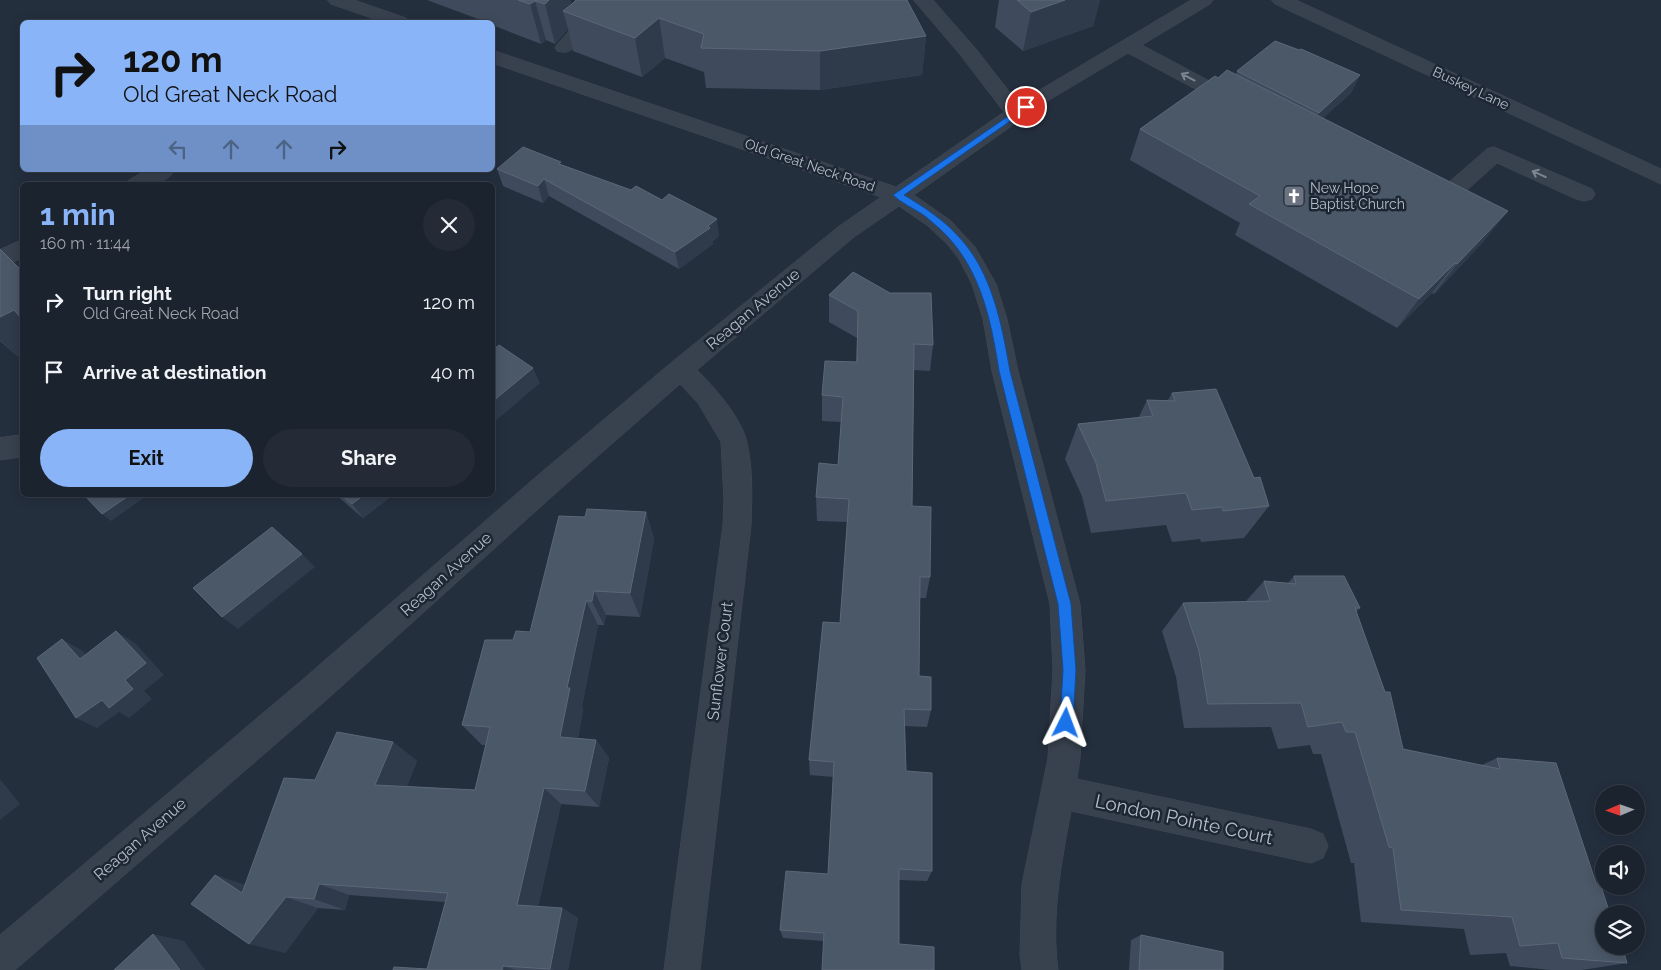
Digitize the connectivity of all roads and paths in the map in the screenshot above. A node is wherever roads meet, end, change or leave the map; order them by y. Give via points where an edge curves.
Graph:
1 (337, 0) edge
2 (599, 0) edge
3 (923, 0) edge
4 (1204, 0) edge
5 (1281, 0) edge
6 (392, 20) edge
7 (1128, 45) junction
8 (564, 47) edge
9 (495, 57) edge
10 (1248, 108) edge
11 (1016, 114) junction
12 (160, 172) edge
13 (1661, 177) edge
14 (142, 182) edge
15 (1410, 193) edge
16 (1584, 194) dead end
17 (898, 195) junction
18 (20, 249) edge
19 (0, 260) edge
20 (681, 369) junction
21 (20, 446) edge
22 (0, 449) edge
23 (1058, 792) junction
24 (1311, 846) dead end
25 (0, 959) edge
26 (682, 970) edge
27 (1040, 970) edge

1 - 6 street
2 - 8 street via 587,24
3 - 11 street
4 - 7 street
5 - 13 street, Buskey Lane
10 -> 7 street
7 - 11 street
9 - 17 street, Old Great Neck Road
11 - 17 street
12 - 14 street
16 -> 15 street via 1494,154 1436,206
17 - 20 street, Reagan Avenue via 846,232
17 - 23 street, Old Great Neck Road via 927,213 956,239 975,264 1001,347 1065,604 1069,670 1064,758
18 - 19 street
20 - 25 street, Reagan Avenue via 312,692
20 - 26 street, Sunflower Court via 707,396 734,442 738,500
21 - 22 street
23 - 24 street, London Pointe Court
23 - 27 street, Old Great Neck Road via 1040,884

